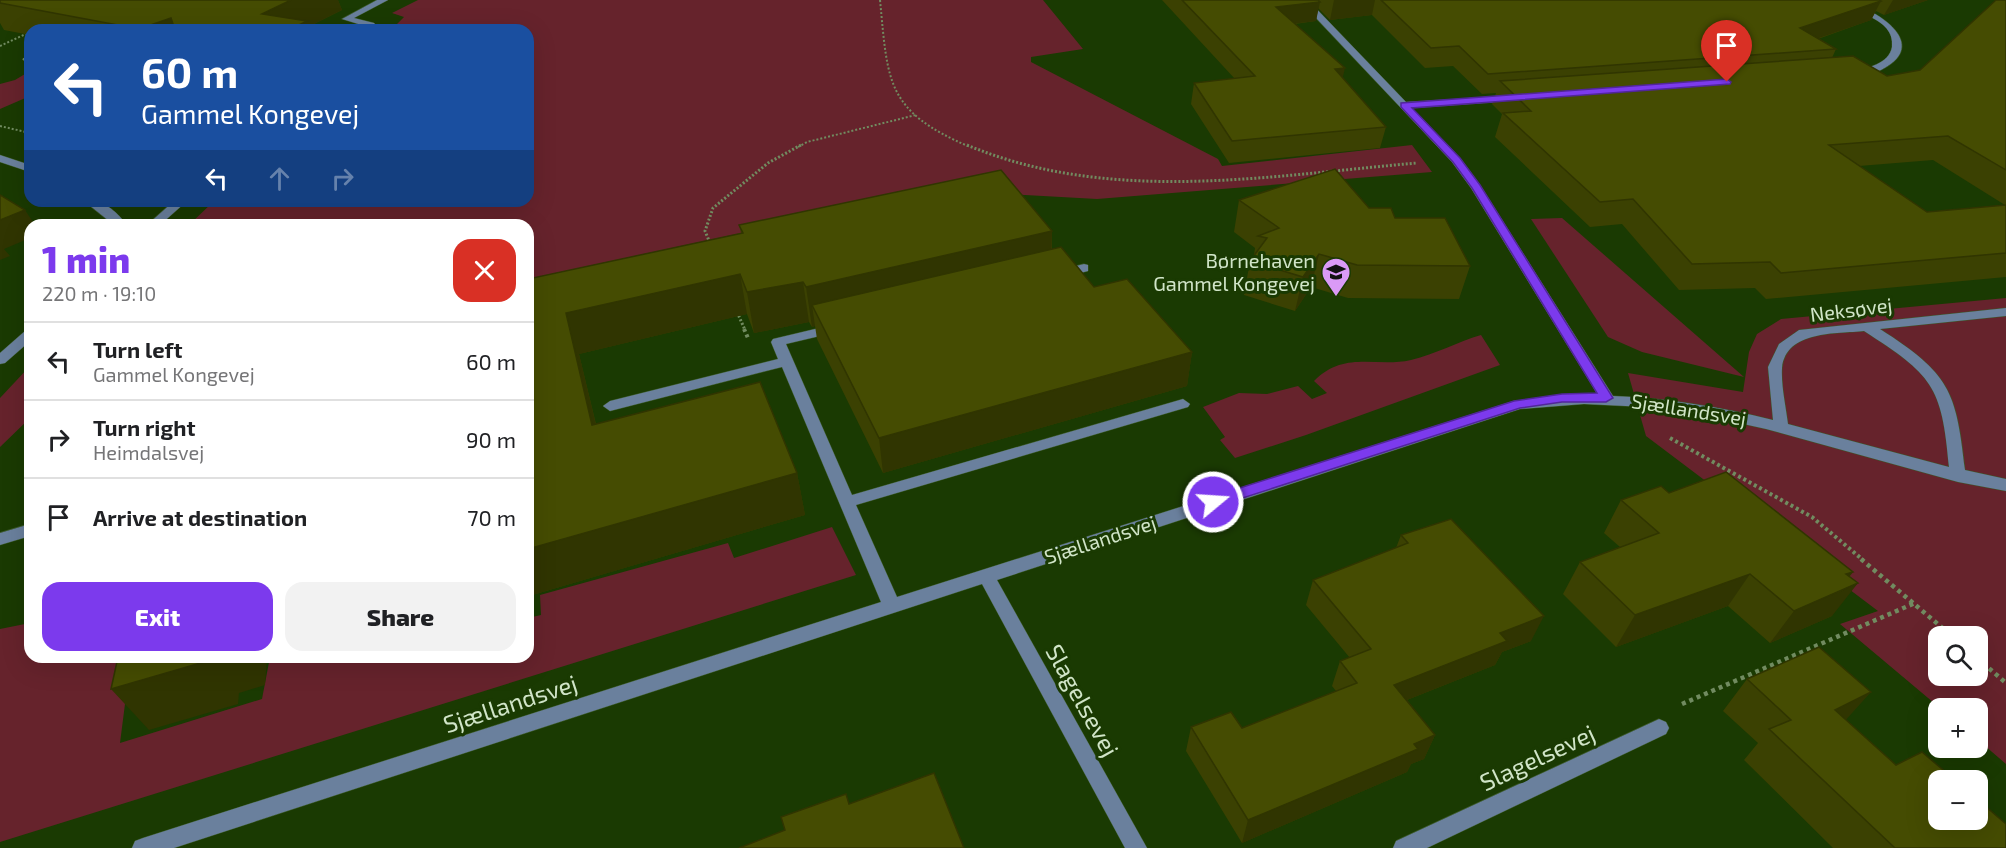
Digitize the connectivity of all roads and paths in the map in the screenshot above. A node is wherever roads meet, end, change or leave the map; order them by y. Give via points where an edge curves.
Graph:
1 (384, 0) edge
2 (880, 0) edge
3 (1303, 0) edge
4 (1836, 0) edge
5 (366, 24) edge
6 (24, 35) edge
7 (0, 46) edge
8 (1841, 74) edge
9 (1523, 97) edge
10 (1405, 105) junction
11 (917, 115) junction
12 (0, 126) edge
13 (24, 132) edge
14 (0, 158) edge
15 (1456, 160) junction
16 (24, 167) edge
17 (101, 207) edge
18 (174, 207) edge
19 (115, 219) edge
20 (160, 219) edge
21 (714, 253) edge
22 (1084, 268) dead end
23 (1050, 276) edge
24 (736, 308) edge
25 (2006, 312) edge
26 (846, 326) edge
27 (1866, 326) junction
28 (24, 339) edge
29 (778, 342) junction
30 (0, 360) edge
31 (786, 362) junction
32 (1606, 398) junction
33 (1183, 404) dead end
34 (610, 406) dead end
35 (1781, 425) junction
36 (1665, 435) dead end
37 (1958, 476) junction
38 (2006, 485) edge
39 (847, 502) junction
40 (24, 532) edge
41 (0, 539) edge
42 (986, 576) junction
43 (1915, 603) junction
44 (892, 607) junction
45 (1941, 626) edge
46 (1988, 667) edge
47 (2006, 683) edge
48 (1659, 728) joint
49 (143, 848) edge
50 (1136, 848) edge
51 (1404, 848) edge

1 - 5 street via 346,19
2 - 11 path via 888,69 895,93
3 - 10 street
4 - 8 street via 1887,25 1896,48 1892,59 1882,67
6 - 7 path
9 - 10 street
10 - 15 street
11 - 15 path via 936,132 1013,164 1073,177 1127,182 1247,177
11 - 21 path via 816,139 768,163 713,208 705,231
12 - 13 path
14 - 16 street
15 - 32 street
17 - 19 street
18 - 20 street
22 - 23 street
24 - 29 path via 749,340
25 - 27 street, Neksøvej
26 - 29 street
27 - 35 street, Neksøvej via 1804,333 1784,347 1775,366
27 - 37 street via 1906,352 1931,375 1949,409
28 - 30 street
29 - 31 street
31 - 34 street
31 - 39 street
32 - 35 street, Sjællandsvej via 1664,402
32 - 42 street, Sjællandsvej via 1562,398 1519,404
33 - 39 street
35 - 37 street, Sjællandsvej
36 - 43 path via 1812,517
37 - 38 street, Sjællandsvej
39 - 44 street
40 - 41 street
42 - 44 street, Sjællandsvej
42 - 50 street, Slagelsevej
43 - 45 path
43 - 48 path via 1671,708
44 - 49 street, Sjællandsvej
46 - 47 path
48 - 51 street, Slagelsevej

